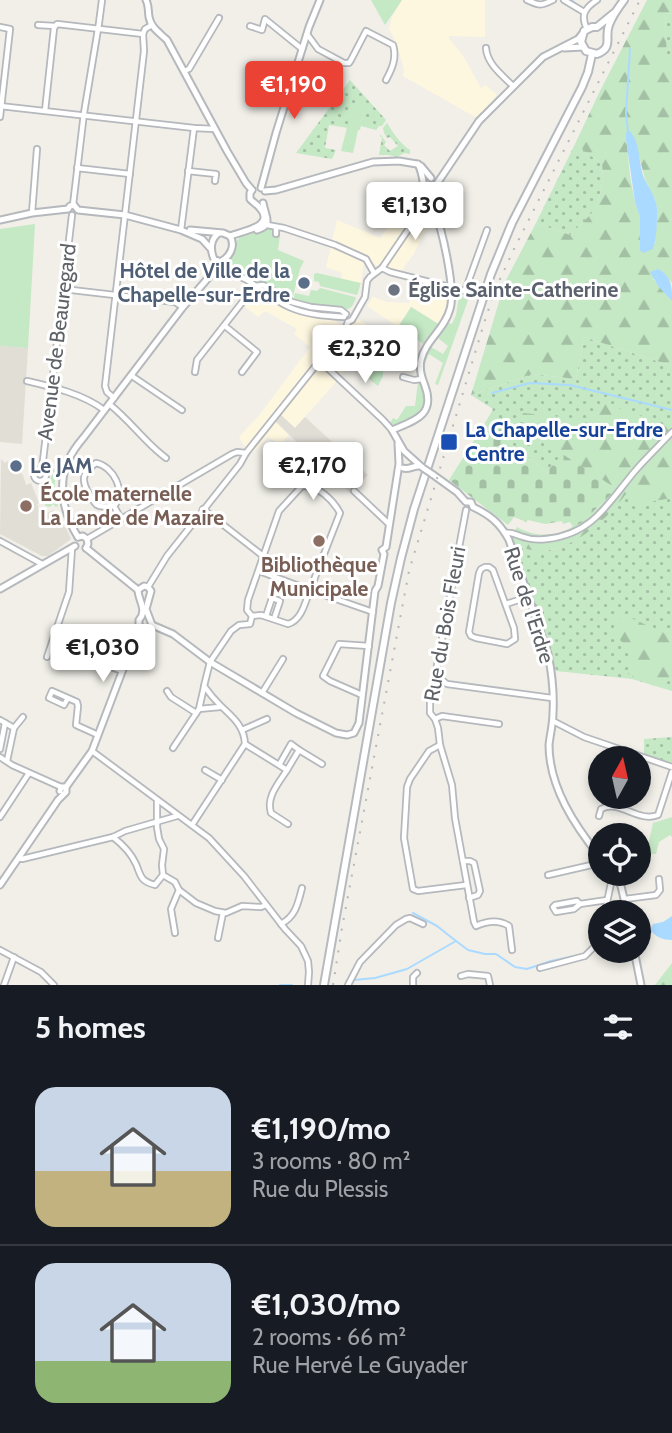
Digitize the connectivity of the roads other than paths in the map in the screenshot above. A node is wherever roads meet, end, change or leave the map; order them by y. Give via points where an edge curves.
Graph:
1 (102, 0) edge
2 (146, 0) edge
3 (320, 0) edge
4 (527, 0) edge
5 (553, 0) edge
6 (564, 0) edge
7 (597, 0) edge
8 (624, 0) edge
9 (584, 12) junction
10 (614, 13) junction
11 (219, 18) dead end
12 (38, 25) dead end
13 (152, 25) junction
14 (55, 26) junction
15 (250, 26) dead end
16 (0, 27) edge
17 (597, 27) junction
18 (98, 29) junction
19 (585, 31) junction
20 (143, 34) junction
21 (307, 34) junction
22 (607, 36) junction
23 (583, 47) junction
24 (486, 48) dead end
25 (557, 49) junction
26 (303, 50) junction
27 (592, 54) junction
28 (0, 57) edge
29 (7, 58) junction
30 (184, 71) junction
31 (386, 80) dead end
32 (513, 86) junction
33 (1, 106) edge
34 (45, 111) junction
35 (83, 116) junction
36 (0, 117) edge
37 (136, 121) junction
38 (194, 128) junction
39 (215, 129) junction
40 (37, 149) dead end
41 (77, 168) junction
42 (188, 171) junction
43 (130, 174) junction
44 (444, 174) junction
45 (429, 179) junction
46 (215, 181) dead end
47 (435, 188) junction
48 (425, 189) junction
49 (252, 190) junction
50 (264, 192) junction
51 (429, 199) junction
52 (259, 204) junction
53 (73, 210) junction
54 (32, 213) junction
55 (125, 215) junction
56 (0, 220) edge
57 (267, 225) junction
58 (276, 227) junction
59 (181, 230) junction
60 (487, 230) dead end
61 (219, 233) junction
62 (276, 234) dead end
63 (232, 239) junction
64 (211, 249) junction
65 (221, 261) junction
66 (382, 268) junction
67 (374, 273) junction
68 (255, 286) junction
69 (450, 287) junction
70 (63, 289) junction
71 (116, 296) junction
72 (183, 307) junction
73 (348, 317) junction
74 (225, 326) junction
75 (319, 360) junction
76 (195, 372) dead end
77 (242, 372) dead end
78 (132, 376) junction
79 (403, 377) dead end
80 (422, 379) junction
81 (27, 381) dead end
82 (52, 387) junction
83 (114, 398) junction
84 (109, 404) junction
85 (104, 410) junction
86 (182, 410) dead end
87 (392, 430) junction
88 (672, 432) edge
89 (398, 443) junction
90 (246, 453) junction
91 (166, 458) dead end
92 (410, 458) junction
93 (401, 464) junction
94 (411, 467) junction
95 (421, 467) junction
96 (42, 469) dead end
97 (354, 491) dead end
98 (114, 506) junction
99 (469, 508) junction
100 (203, 509) junction
101 (121, 519) junction
102 (389, 524) junction
103 (505, 533) junction
104 (78, 537) junction
105 (87, 539) junction
106 (0, 541) edge
107 (74, 547) junction
108 (86, 548) junction
109 (263, 556) junction
110 (279, 562) dead end
111 (42, 564) junction
112 (259, 571) junction
113 (148, 587) junction
114 (0, 589) edge
115 (138, 590) junction
116 (310, 590) junction
117 (528, 597) junction
118 (506, 604) junction
119 (373, 612) junction
120 (252, 616) junction
121 (266, 616) junction
122 (145, 617) junction
123 (274, 619) junction
124 (146, 628) junction
125 (369, 646) junction
126 (73, 653) dead end
127 (47, 657) dead end
128 (283, 659) dead end
129 (210, 662) junction
130 (122, 671) junction
131 (442, 680) dead end
132 (204, 686) junction
133 (167, 691) dead end
134 (262, 693) junction
135 (362, 695) junction
136 (68, 698) dead end
137 (552, 698) junction
138 (221, 706) junction
139 (198, 711) junction
140 (23, 717) dead end
141 (267, 719) dead end
142 (435, 719) junction
143 (3, 721) edge
144 (553, 721) junction
145 (499, 724) dead end
146 (14, 727) junction
147 (242, 730) junction
148 (99, 735) junction
149 (245, 744) junction
150 (440, 744) junction
151 (173, 748) dead end
152 (0, 749) edge
153 (299, 750) junction
154 (92, 751) junction
155 (0, 757) edge
156 (7, 761) junction
157 (322, 764) dead end
158 (279, 765) junction
159 (672, 769) edge
160 (205, 770) dead end
161 (287, 770) junction
162 (29, 773) junction
163 (222, 780) junction
164 (63, 790) junction
165 (157, 801) junction
166 (178, 816) junction
167 (599, 816) dead end
168 (0, 817) edge
169 (157, 821) junction
170 (288, 824) dead end
171 (192, 825) junction
172 (113, 837) junction
173 (588, 841) edge
174 (19, 858) junction
175 (463, 861) junction
176 (588, 866) edge
177 (163, 875) junction
178 (548, 875) dead end
179 (659, 879) dead end
180 (0, 885) edge
181 (466, 885) junction
182 (610, 886) edge
183 (621, 886) edge
184 (302, 888) dead end
185 (179, 890) junction
186 (469, 898) junction
187 (607, 900) edge
188 (625, 900) joint
189 (588, 903) edge
190 (580, 904) junction
191 (266, 905) junction
192 (223, 913) junction
193 (423, 924) dead end
194 (281, 925) junction
195 (175, 933) dead end
196 (218, 938) dead end
197 (0, 950) edge
198 (512, 950) dead end
199 (588, 953) edge
200 (14, 957) junction
201 (637, 963) edge
202 (540, 968) dead end
203 (417, 973) dead end
204 (461, 976) dead end
205 (4, 985) edge
206 (54, 985) edge
207 (308, 985) edge
208 (324, 985) edge
209 (348, 985) edge
210 (413, 985) edge
211 (490, 985) edge
212 (641, 985) edge

1 - 18 street, Avenue de Beauregard
2 - 13 street
3 - 21 street
4 - 5 street via 543,5
6 - 9 street
7 - 9 street
8 - 10 main road
9 - 19 street
10 - 17 main road
10 - 22 main road
11 - 30 street
12 - 14 street
13 - 20 street
13 - 30 street via 167,40
14 - 18 street
14 - 34 street
15 - 26 street via 262,30 265,19
16 - 29 street via 10,29
17 - 19 main road
17 - 22 main road
18 - 20 street
18 - 35 street, Avenue de Beauregard
19 - 23 main road
19 - 25 street
20 - 37 street
21 - 26 street
21 - 31 street via 318,49 344,63 349,63 366,31 393,45 396,53
22 - 27 main road via 604,50
23 - 25 street
23 - 27 main road
24 - 32 street via 490,62
25 - 32 street
26 - 50 street via 276,133
27 - 208 main road via 582,87 491,274 414,509 393,595
28 - 29 street
29 - 33 street
30 - 39 street
32 - 44 street via 475,125
33 - 34 street
33 - 36 street
34 - 35 street
35 - 37 street
35 - 41 street, Avenue de Beauregard
37 - 38 street
37 - 43 street
38 - 39 street
38 - 42 street
39 - 49 street
40 - 54 street
41 - 43 street
41 - 53 street, Avenue de Beauregard
42 - 46 street via 216,174
42 - 59 street
43 - 55 street
44 - 45 street
44 - 47 street
45 - 47 street via 436,182
45 - 48 street via 423,184
45 - 50 street via 418,164 373,162
47 - 48 street
47 - 51 street
48 - 51 street
49 - 50 street
49 - 52 street via 250,199
50 - 52 street
51 - 66 street
51 - 69 street
52 - 57 street
52 - 63 street via 261,225
53 - 54 street
53 - 55 street
53 - 70 street, Avenue de Beauregard
54 - 56 street
55 - 59 street
55 - 71 street
57 - 58 street
57 - 63 street
58 - 62 street
58 - 67 street via 366,260
59 - 61 street
59 - 64 street via 202,239
60 - 69 street via 465,290
61 - 63 street
61 - 64 street
63 - 65 street via 231,252
64 - 65 street via 214,259
65 - 68 street
65 - 72 street
66 - 67 street
66 - 69 street
67 - 73 street via 367,281 362,304
68 - 73 street via 263,285 292,302 341,310
68 - 74 street
69 - 80 street via 451,307 422,357
70 - 71 street
70 - 82 street, Avenue de Beauregard
71 - 72 street via 175,302
71 - 83 street via 106,386
72 - 78 street
73 - 75 street via 345,328
74 - 76 street via 197,360
74 - 77 street via 257,352
75 - 87 street
75 - 90 street
78 - 83 street
78 - 86 street
79 - 80 street
80 - 87 street via 428,400 424,413
81 - 82 street
82 - 85 street
82 - 96 street, Avenue de Beauregard
83 - 84 street
84 - 85 street
84 - 91 street
85 - 104 street via 63,475 67,516
87 - 89 street
88 - 103 street via 584,527 545,539
89 - 92 street
89 - 93 street
90 - 100 street
90 - 101 street via 232,454
92 - 93 street via 404,456
92 - 94 street
92 - 95 street
93 - 94 street
93 - 102 street
94 - 95 street
95 - 99 street, Rue de l'Erdre, bridge via 471,502
97 - 102 street
98 - 98 street via 120,487 109,469 96,463 86,471 85,486 96,504
98 - 101 street
99 - 103 street, Rue de l'Erdre via 492,517
99 - 142 street, Rue du Bois Fleuri via 430,703
100 - 109 street
100 - 113 street
101 - 105 street
102 - 119 street via 386,547 390,552 384,554
103 - 117 street, Rue de l'Erdre
104 - 105 street
104 - 107 street
105 - 108 street
106 - 111 street
107 - 108 street
107 - 111 street
107 - 127 street via 68,597
108 - 115 street
109 - 110 street
109 - 112 street
109 - 116 street via 281,508 302,486 318,489 340,513
111 - 114 street
112 - 116 street
112 - 120 street via 248,600
113 - 115 street
113 - 122 street via 151,593
115 - 122 street
116 - 119 street
116 - 123 street via 296,621 288,624
117 - 118 street
117 - 137 street, Rue de l'Erdre via 548,654
118 - 118 street via 515,634 512,642 471,636 468,628 481,569 493,570
119 - 125 street
120 - 121 street
120 - 129 street via 250,624 230,631
121 - 123 street
121 - 123 street via 272,598 280,601
122 - 124 street via 152,622
122 - 124 street via 138,622
124 - 129 street via 173,634
124 - 130 street
125 - 135 street
125 - 135 street via 338,643 323,676
126 - 130 street
128 - 134 street
129 - 132 street
129 - 134 street
130 - 148 street
131 - 137 street
132 - 138 street
132 - 139 street
133 - 139 street
134 - 135 street via 316,724 347,735 358,727
136 - 148 street via 77,702 76,725
137 - 144 street, Rue de l'Erdre
138 - 139 street
138 - 147 street
139 - 151 street
140 - 146 street
141 - 147 street
142 - 145 street via 442,716
142 - 150 street, Rue du Bois Fleuri
143 - 146 street
143 - 152 street
144 - 159 street
144 - 173 street, Rue de l'Erdre via 550,758 555,779
146 - 156 street
147 - 149 street
148 - 154 street
149 - 158 street
149 - 163 street
150 - 175 street, Rue du Bois Fleuri via 452,785
150 - 181 street via 429,751 407,787 404,838 413,888
153 - 157 street
153 - 158 street via 291,744
153 - 161 street
154 - 164 street
154 - 165 street
155 - 156 street
156 - 162 street
158 - 161 street
159 - 167 street via 658,815 647,817 605,806
160 - 163 street
161 - 170 street via 268,805 271,813
162 - 164 street
162 - 168 street
163 - 171 street
164 - 174 street
165 - 166 street
165 - 169 street
166 - 169 street
166 - 171 street
169 - 172 street
169 - 177 street via 164,849
171 - 191 street via 222,852
172 - 174 street
172 - 177 street via 147,882 155,885
174 - 180 street
175 - 181 street, Rue du Bois Fleuri
175 - 186 street via 474,863 480,891
176 - 178 street
177 - 185 street
179 - 188 street via 656,895
181 - 186 street, Rue du Bois Fleuri
182 - 187 street
183 - 188 street
184 - 194 street via 294,914
185 - 192 street via 196,903
185 - 195 street via 171,909
186 - 198 street, Rue du Bois Fleuri via 476,926 487,921 509,926
189 - 190 street
190 - 190 street via 577,901 553,907 555,912
191 - 192 street
191 - 194 street
192 - 196 street
193 - 209 street via 410,918 396,925 360,962
194 - 207 street via 305,953
197 - 200 street
199 - 202 street
200 - 205 street
200 - 206 street
201 - 212 street
203 - 210 street
204 - 211 street via 488,976

